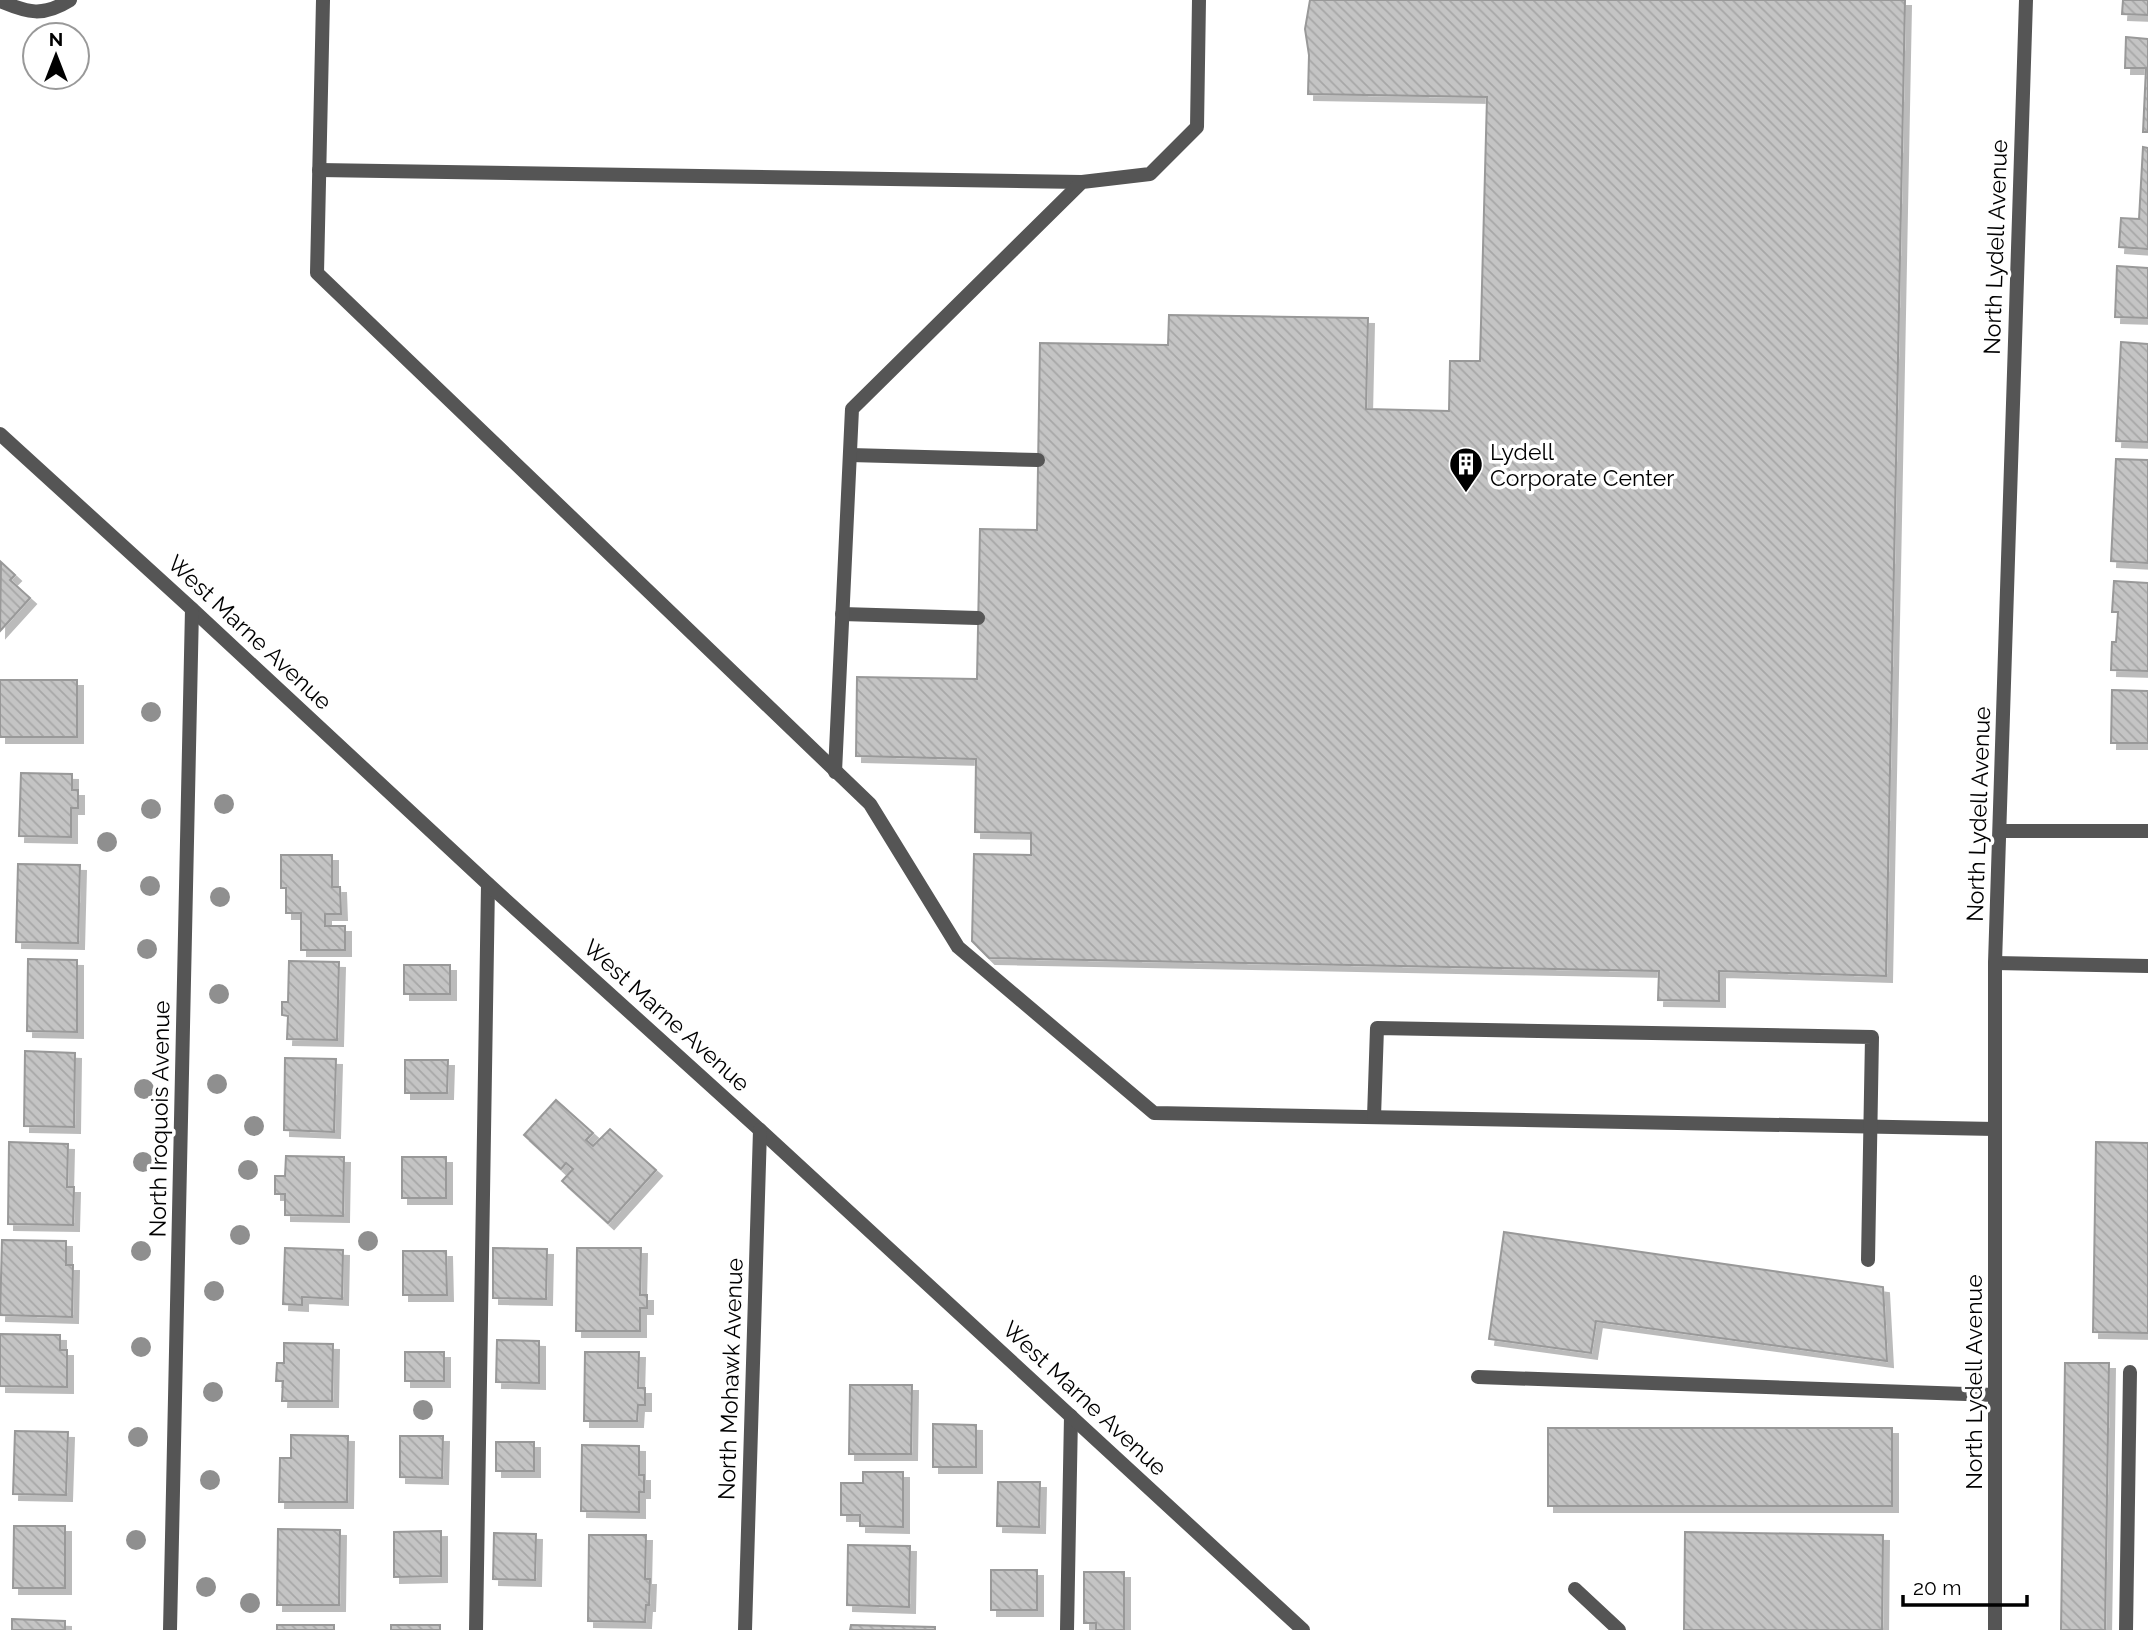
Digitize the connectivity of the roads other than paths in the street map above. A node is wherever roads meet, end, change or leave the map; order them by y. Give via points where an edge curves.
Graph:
1 (70, 0) edge
2 (323, 0) edge
3 (1199, 0) edge
4 (2026, 0) edge
5 (0, 1) edge
6 (319, 170) junction
7 (1082, 183) junction
8 (0, 434) edge
9 (849, 455) junction
10 (1038, 460) dead end
11 (192, 609) junction
12 (842, 614) junction
13 (978, 618) dead end
14 (835, 772) junction
15 (2000, 831) junction
16 (2148, 831) edge
17 (488, 884) junction
18 (1995, 963) junction
19 (2148, 966) edge
20 (1374, 1117) junction
21 (1872, 1126) junction
22 (1995, 1129) junction
23 (760, 1130) junction
24 (1868, 1260) dead end
25 (2130, 1372) dead end
26 (1478, 1377) dead end
27 (1995, 1395) junction
28 (1071, 1416) junction
29 (1575, 1589) dead end
30 (170, 1630) edge
31 (476, 1630) edge
32 (745, 1630) edge
33 (1067, 1630) edge
34 (1303, 1630) edge
35 (1619, 1630) edge
36 (1995, 1630) edge
37 (2126, 1630) edge

1 - 5 street via 54,10 30,12
2 - 6 street
3 - 7 street via 1197,127 1150,174
4 - 15 street, North Lydell Avenue
6 - 7 street
6 - 14 street via 317,272
7 - 9 street via 852,409
8 - 11 street, West Marne Avenue
9 - 10 street
9 - 12 street
11 - 17 street, West Marne Avenue
11 - 30 street, North Iroquois Avenue
12 - 13 street
12 - 14 street
14 - 20 street via 870,804 958,947 1154,1113
15 - 16 street
15 - 18 street, North Lydell Avenue
17 - 23 street, West Marne Avenue
17 - 31 street
18 - 19 street
18 - 22 street, North Lydell Avenue
20 - 21 street
20 - 21 street via 1377,1028 1667,1033 1872,1037
21 - 22 street
21 - 24 street
22 - 27 street, North Lydell Avenue
23 - 28 street, West Marne Avenue
23 - 32 street, North Mohawk Avenue
25 - 37 street
26 - 27 street
27 - 36 street, North Lydell Avenue
28 - 33 street
28 - 34 street, West Marne Avenue
29 - 35 street

